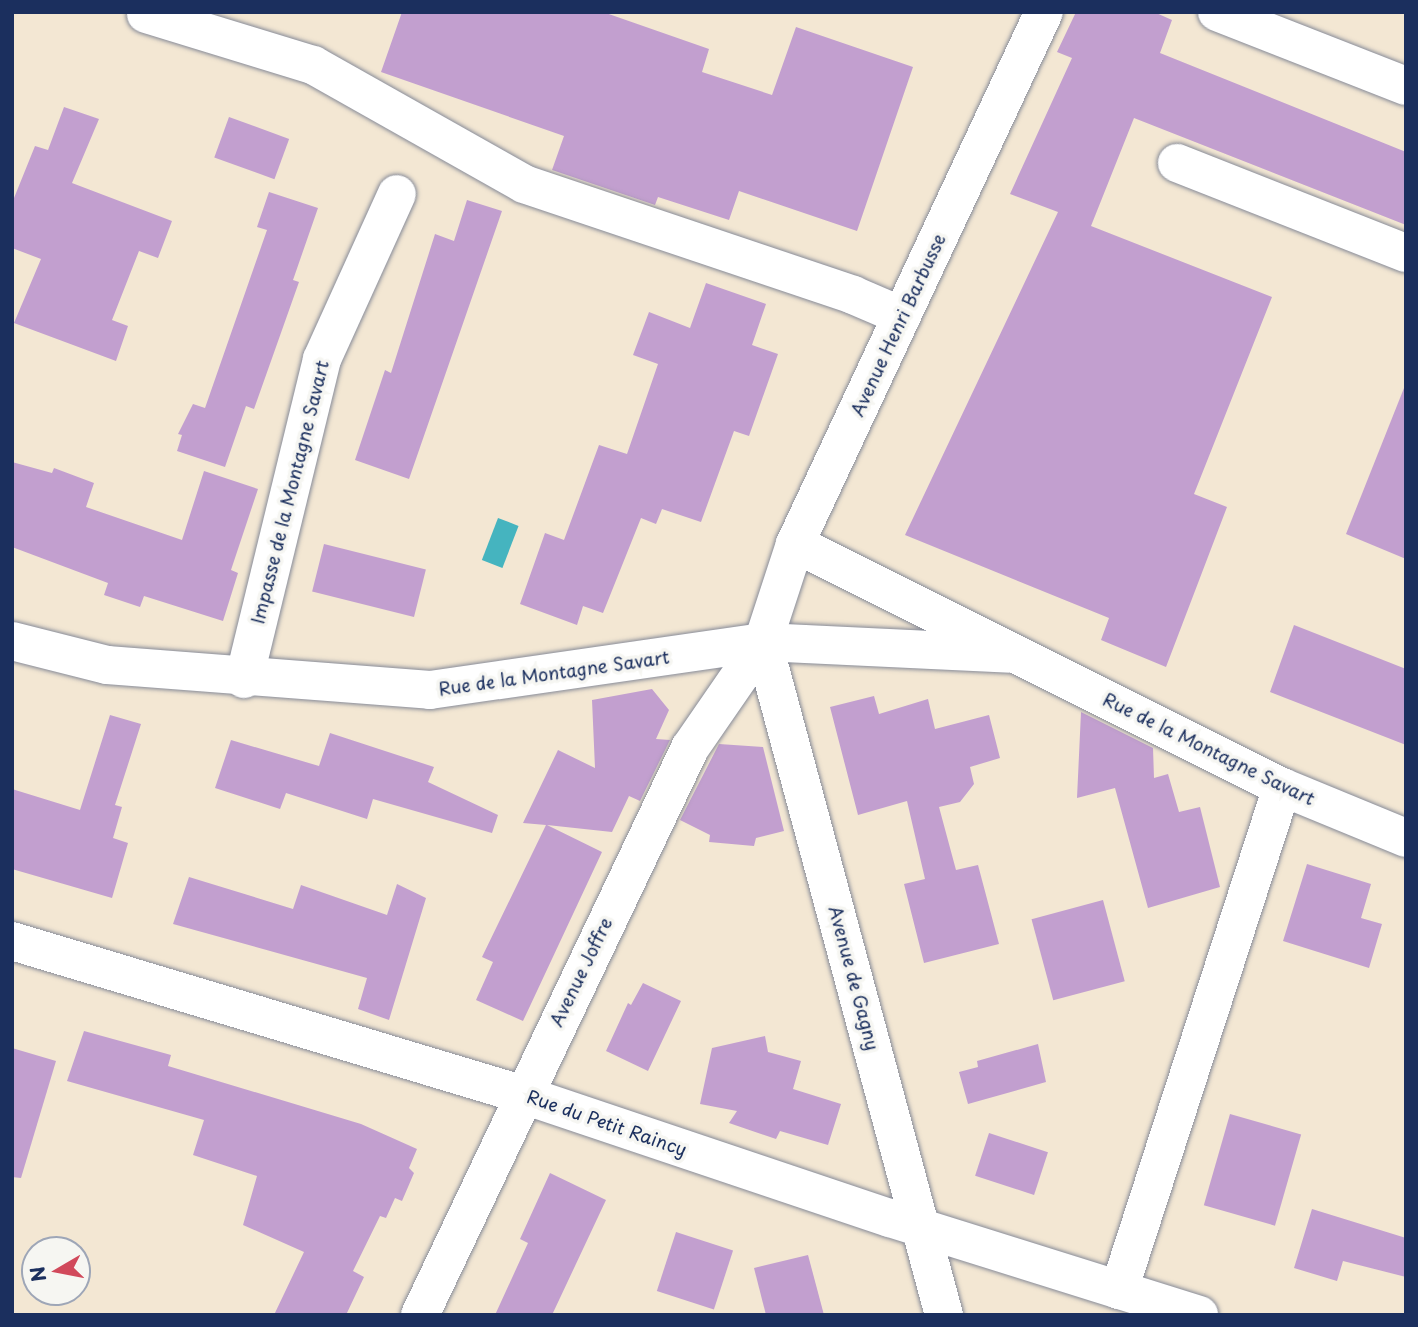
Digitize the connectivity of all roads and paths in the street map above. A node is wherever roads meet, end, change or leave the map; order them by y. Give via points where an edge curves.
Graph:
1 (1044, 12) edge
2 (1217, 12) edge
3 (146, 15) dead end
4 (1406, 86) edge
5 (1177, 163) dead end
6 (397, 194) dead end
7 (1406, 253) edge
8 (902, 316) junction
9 (795, 544) junction
10 (12, 641) edge
11 (764, 642) junction
12 (1014, 654) junction
13 (244, 679) junction
14 (1282, 787) junction
15 (1406, 838) edge
16 (12, 941) edge
17 (524, 1095) junction
18 (921, 1228) junction
19 (1119, 1290) junction
20 (420, 1315) edge
21 (944, 1315) edge
22 (1199, 1315) edge

1 - 8 street, Avenue Henri Barbusse
2 - 4 street
3 - 8 street via 313,65 524,184 853,295
5 - 7 street
6 - 13 street, Impasse de la Montagne Savart via 322,359
8 - 9 street, Avenue Henri Barbusse
9 - 11 street, Avenue Henri Barbusse
9 - 12 street, Rue de la Montagne Savart
10 - 13 street, Rue de la Montagne Savart via 107,665
11 - 12 street, Rue de la Montagne Savart
11 - 13 street, Rue de la Montagne Savart via 430,690
11 - 17 street, Avenue Joffre via 690,748
11 - 18 street, Avenue de Gagny
12 - 14 street, Rue de la Montagne Savart
14 - 15 street, Rue de la Montagne Savart
14 - 19 street
16 - 17 street, Rue du Petit Raincy
17 - 18 street, Rue du Petit Raincy
17 - 20 street, Avenue Joffre
18 - 19 street, Rue du Petit Raincy
18 - 21 street, Avenue de Gagny
19 - 22 street, Rue du Petit Raincy

